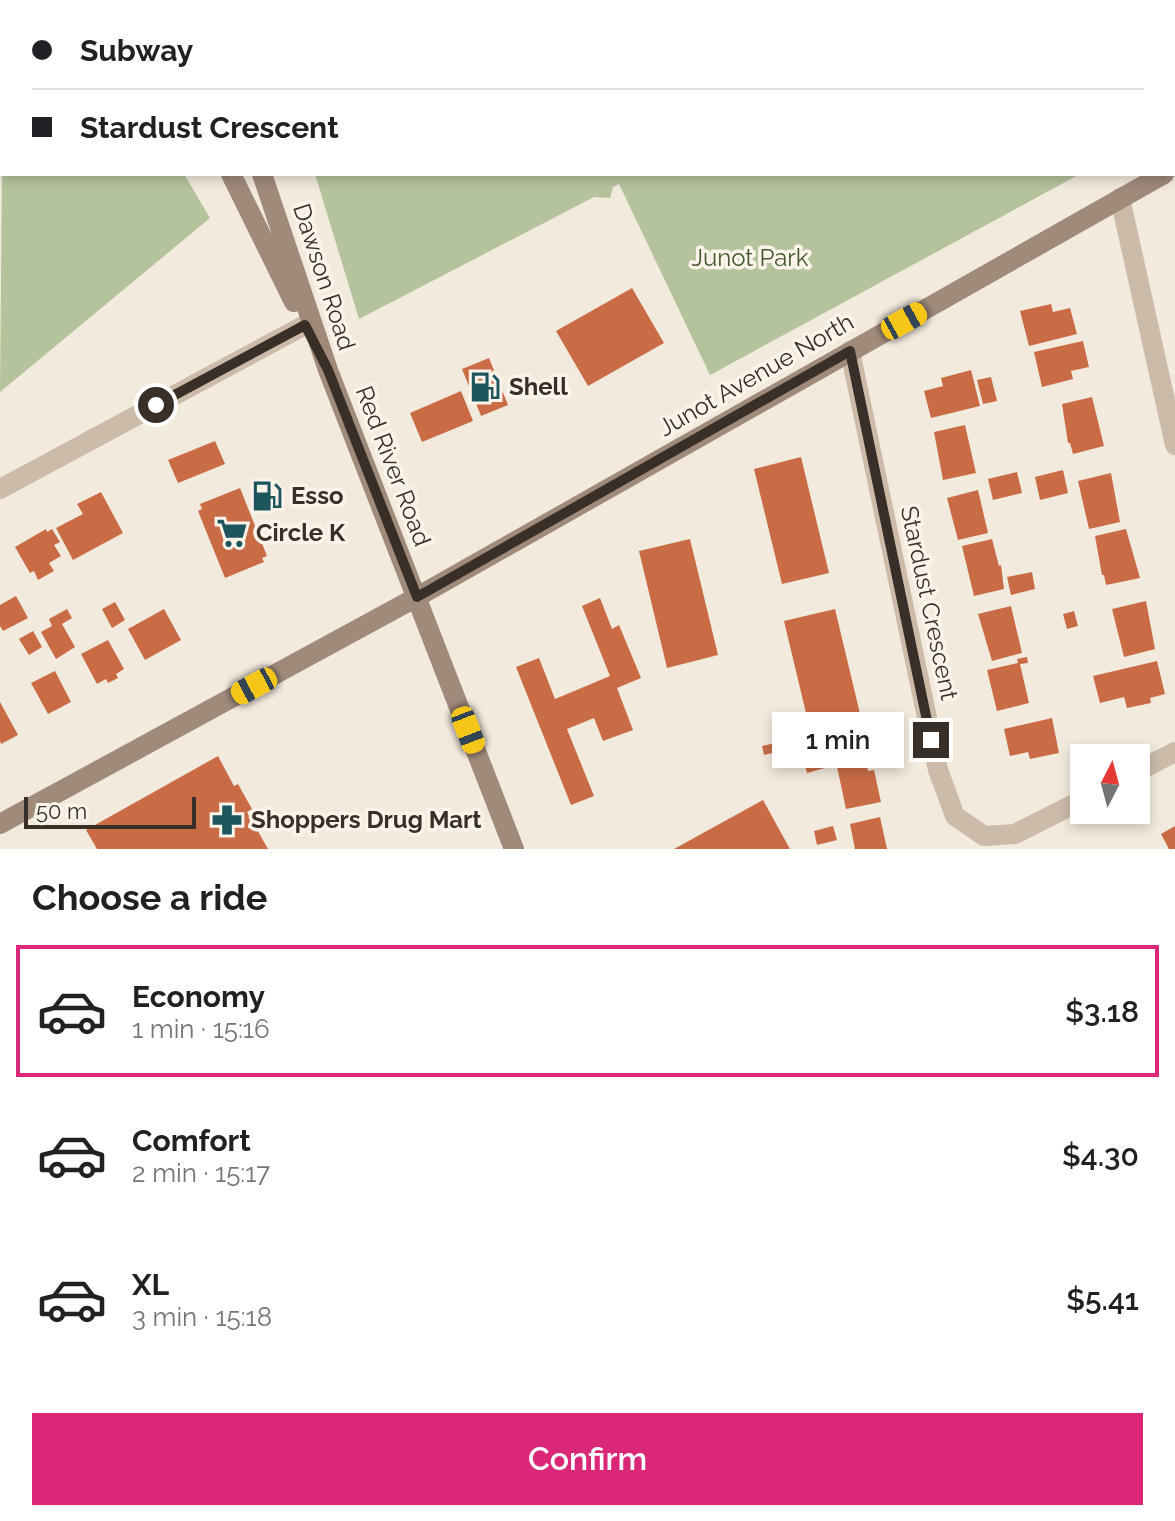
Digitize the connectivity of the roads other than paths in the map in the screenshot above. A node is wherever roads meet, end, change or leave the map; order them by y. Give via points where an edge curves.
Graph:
1 (232, 176) edge
2 (263, 176) edge
3 (1160, 176) edge
4 (1120, 198) junction
5 (305, 325) junction
6 (850, 351) junction
7 (328, 370) junction
8 (1175, 445) edge
9 (0, 489) edge
10 (417, 597) junction
11 (1175, 752) edge
12 (1150, 765) edge
13 (1070, 806) edge
14 (0, 824) edge
15 (514, 849) edge

1 - 5 main road, Dawson Road
2 - 7 main road, Dawson Road
3 - 4 main road, Junot Avenue North
4 - 6 main road, Junot Avenue North
4 - 8 street
5 - 7 main road, Dawson Road
5 - 9 street
6 - 10 main road, Junot Avenue North
6 - 13 street, Stardust Crescent via 938,770 955,816 984,836 1015,834
7 - 10 main road, Red River Road
10 - 14 main road, Junot Avenue North
10 - 15 main road, Red River Road
11 - 12 street

